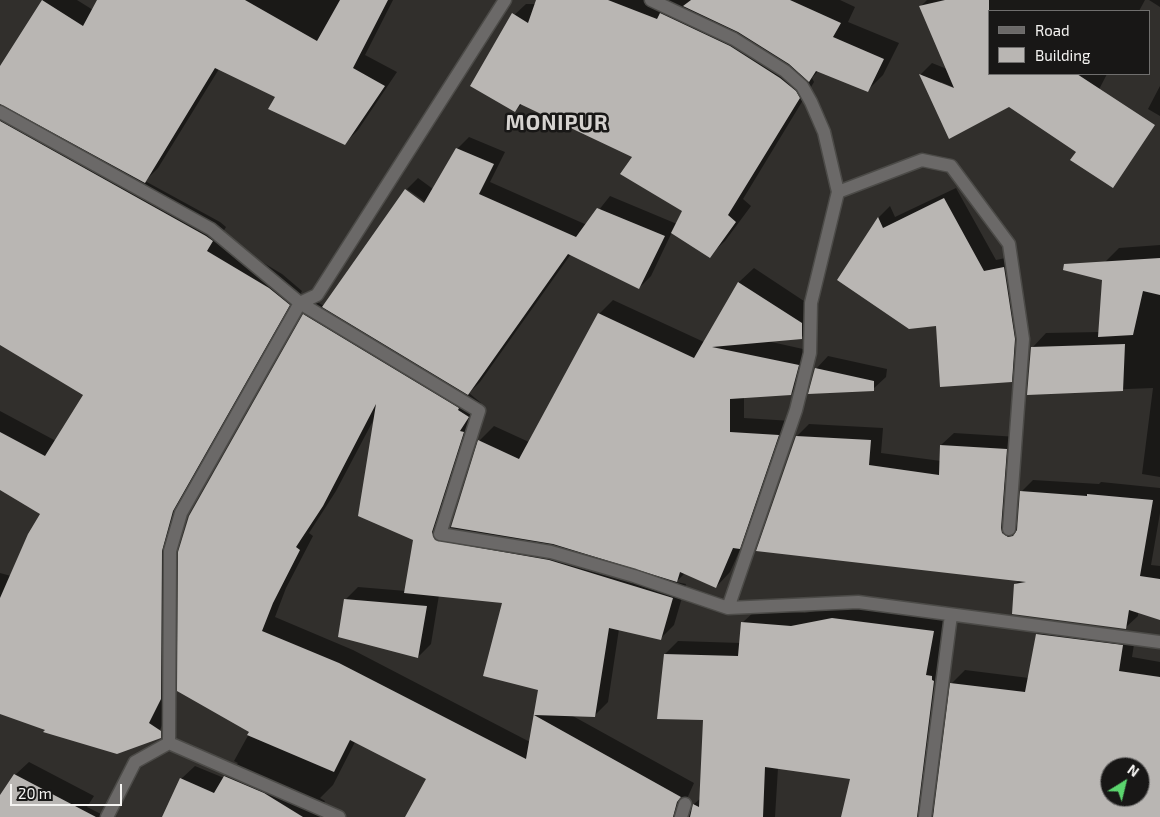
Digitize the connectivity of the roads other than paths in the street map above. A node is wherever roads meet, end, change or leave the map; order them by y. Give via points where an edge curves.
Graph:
1 (505, 0) edge
2 (660, 1) edge
3 (0, 112) edge
4 (838, 192) junction
5 (300, 303) junction
6 (1009, 529) dead end
7 (728, 608) junction
8 (952, 615) junction
9 (1160, 642) edge
10 (169, 743) junction
11 (685, 804) dead end
12 (107, 817) edge
13 (339, 817) edge
14 (681, 817) edge
15 (925, 817) edge

1 - 5 street via 316,295
2 - 4 street via 734,39 785,71 802,86 824,132
3 - 5 street via 211,230
4 - 6 street via 922,160 951,166 1009,244 1023,339
4 - 7 street via 811,303 810,353 796,410
5 - 7 street via 479,411 440,534 551,552
5 - 10 street via 181,513 170,551
7 - 8 street via 858,602
8 - 9 street
8 - 15 street
10 - 12 street via 135,762
10 - 13 street
11 - 14 street

